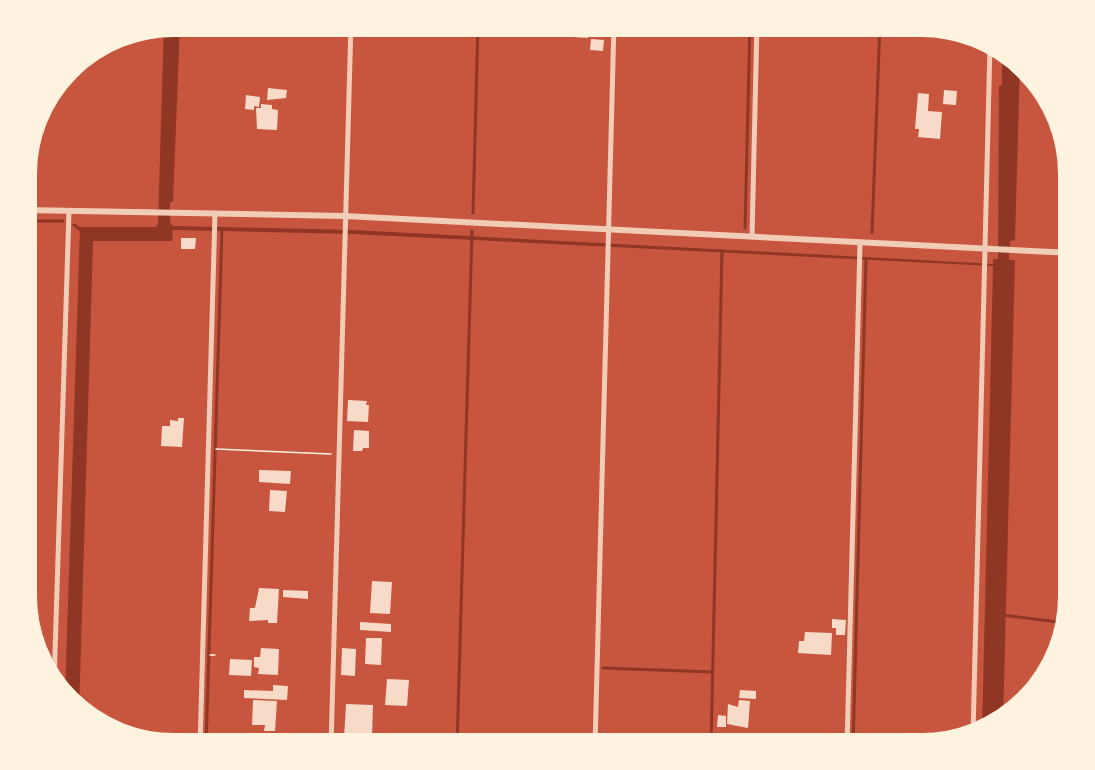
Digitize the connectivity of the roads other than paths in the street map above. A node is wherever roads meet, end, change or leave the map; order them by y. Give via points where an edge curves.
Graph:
1 (351, 33) edge
2 (614, 33) edge
3 (757, 33) edge
4 (990, 51) edge
5 (34, 162) edge
6 (33, 181) edge
7 (33, 210) edge
8 (69, 211) junction
9 (215, 213) junction
10 (345, 216) junction
11 (608, 230) junction
12 (752, 237) junction
13 (860, 243) junction
14 (984, 249) junction
15 (1062, 252) edge
16 (54, 670) edge
17 (973, 727) edge
18 (200, 737) edge
19 (331, 737) edge
20 (595, 737) edge
21 (847, 737) edge

1 - 10 street
2 - 11 street
3 - 12 street
4 - 14 street
5 - 6 street
7 - 8 street
8 - 9 street
8 - 16 street
9 - 10 street
9 - 18 street
10 - 11 street
10 - 19 street
11 - 12 street
11 - 20 street
12 - 13 street
13 - 14 street
13 - 21 street
14 - 15 street
14 - 17 street

